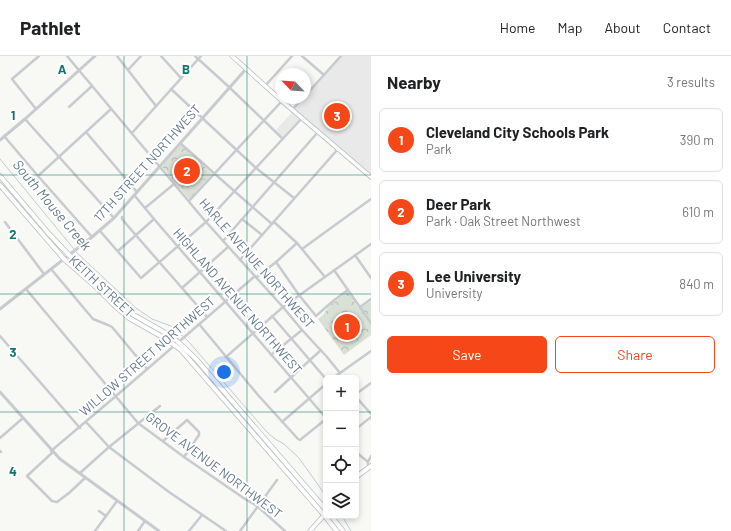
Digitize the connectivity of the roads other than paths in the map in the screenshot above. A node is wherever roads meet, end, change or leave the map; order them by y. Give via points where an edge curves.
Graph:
1 (39, 56) edge
2 (67, 56) edge
3 (95, 56) edge
4 (117, 56) edge
5 (141, 56) edge
6 (161, 56) edge
7 (195, 56) edge
8 (201, 56) edge
9 (232, 56) edge
10 (292, 56) edge
11 (302, 56) edge
12 (341, 56) edge
13 (198, 59) junction
14 (246, 69) junction
15 (79, 70) junction
16 (128, 70) junction
17 (324, 75) junction
18 (181, 78) junction
19 (92, 86) junction
20 (265, 86) junction
21 (230, 87) junction
22 (171, 89) junction
23 (311, 89) edge
24 (275, 95) edge
25 (279, 104) edge
26 (285, 104) edge
27 (298, 104) edge
28 (156, 106) junction
29 (69, 107) dead end
30 (36, 109) junction
31 (111, 109) junction
32 (292, 110) junction
33 (202, 118) junction
34 (302, 118) junction
35 (25, 119) junction
36 (264, 120) junction
37 (86, 132) junction
38 (318, 132) junction
39 (132, 133) junction
40 (4, 136) junction
41 (284, 139) junction
42 (0, 140) edge
43 (180, 143) junction
44 (338, 149) junction
45 (236, 150) junction
46 (60, 156) junction
47 (160, 166) junction
48 (256, 168) junction
49 (215, 174) junction
50 (0, 176) edge
51 (38, 176) junction
52 (370, 176) edge
53 (274, 182) junction
54 (174, 184) junction
55 (1, 186) edge
56 (235, 191) junction
57 (136, 194) junction
58 (294, 198) junction
59 (371, 199) edge
60 (189, 201) junction
61 (26, 206) junction
62 (253, 207) junction
63 (145, 208) junction
64 (21, 210) junction
65 (122, 217) dead end
66 (114, 218) junction
67 (154, 219) junction
68 (242, 219) junction
69 (5, 222) dead end
70 (206, 222) junction
71 (273, 223) junction
72 (100, 230) junction
73 (48, 234) junction
74 (136, 235) junction
75 (262, 235) junction
76 (92, 237) junction
77 (223, 241) junction
78 (49, 242) junction
79 (297, 243) junction
80 (371, 244) edge
81 (178, 246) junction
82 (228, 247) junction
83 (302, 249) junction
84 (118, 251) junction
85 (70, 254) junction
86 (355, 255) junction
87 (64, 259) junction
88 (240, 260) junction
89 (160, 262) junction
90 (276, 262) junction
91 (51, 269) junction
92 (334, 270) junction
93 (200, 272) junction
94 (44, 274) junction
95 (256, 276) junction
96 (325, 277) junction
97 (371, 278) edge
98 (182, 288) junction
99 (26, 289) junction
100 (348, 290) junction
101 (299, 295) junction
102 (371, 299) edge
103 (225, 301) junction
104 (118, 306) junction
105 (283, 307) junction
106 (360, 307) junction
107 (0, 308) edge
108 (272, 316) junction
109 (207, 317) junction
110 (371, 323) edge
111 (199, 324) junction
112 (302, 330) junction
113 (253, 333) junction
114 (0, 336) edge
115 (291, 338) junction
116 (176, 343) junction
117 (321, 350) junction
118 (371, 351) edge
119 (271, 355) junction
120 (226, 357) junction
121 (310, 361) junction
122 (147, 370) junction
123 (340, 373) junction
124 (337, 375) edge
125 (323, 376) edge
126 (291, 377) junction
127 (371, 383) edge
128 (323, 387) edge
129 (0, 392) edge
130 (275, 392) dead end
131 (359, 392) edge
132 (116, 396) junction
133 (309, 399) junction
134 (359, 401) edge
135 (160, 406) dead end
136 (323, 415) edge
137 (371, 415) edge
138 (23, 418) junction
139 (323, 421) edge
140 (86, 422) junction
141 (282, 422) junction
142 (138, 423) junction
143 (359, 425) edge
144 (80, 428) junction
145 (0, 438) edge
146 (163, 441) junction
147 (109, 447) junction
148 (52, 451) junction
149 (359, 454) edge
150 (371, 456) edge
151 (184, 457) junction
152 (282, 462) junction
153 (368, 462) junction
154 (370, 467) edge
155 (79, 474) junction
156 (359, 475) edge
157 (85, 478) junction
158 (276, 480) dead end
159 (117, 501) junction
160 (320, 503) junction
161 (323, 504) edge
162 (257, 506) junction
163 (323, 508) edge
164 (323, 509) edge
165 (100, 511) dead end
166 (202, 515) junction
167 (106, 516) junction
168 (323, 516) edge
169 (330, 519) edge
170 (333, 519) edge
171 (145, 521) junction
172 (95, 531) edge
173 (138, 531) edge
174 (159, 531) edge
175 (189, 531) edge
176 (226, 531) edge
177 (240, 531) edge
178 (285, 531) edge
179 (310, 531) edge
180 (337, 531) edge
181 (342, 531) edge

1 - 30 street via 12,79
2 - 15 street, HARLE AVENUE NORTHWEST
3 - 15 street
4 - 16 street
5 - 16 street
6 - 18 street
7 - 13 street
8 - 13 street
9 - 14 main road
10 - 20 street
11 - 17 street
12 - 17 street
13 - 18 street
13 - 21 street
14 - 20 main road
14 - 21 street, 17TH STREET NORTHWEST
15 - 19 street, HARLE AVENUE NORTHWEST
15 - 30 street
16 - 28 street
17 - 23 street
18 - 22 street
19 - 29 street
19 - 31 street, HARLE AVENUE NORTHWEST
20 - 24 main road
21 - 33 street, 17TH STREET NORTHWEST
21 - 36 street
22 - 28 street
22 - 33 street
25 - 36 street
26 - 32 main road
27 - 32 street
28 - 39 street
30 - 35 street
31 - 37 street
31 - 39 street, HARLE AVENUE NORTHWEST
32 - 34 main road
33 - 43 street, 17TH STREET NORTHWEST
33 - 45 street
34 - 38 main road
34 - 41 street
35 - 40 street
35 - 46 street
36 - 41 street
36 - 45 street
37 - 46 street
37 - 57 street, HIGHLAND AVENUE NORTHWEST
38 - 44 main road
38 - 53 street
39 - 47 street, HARLE AVENUE NORTHWEST
40 - 42 street
40 - 51 street
41 - 48 street
43 - 47 street, 17TH STREET NORTHWEST
43 - 49 street
44 - 52 main road
44 - 58 street
45 - 48 street
45 - 49 street
46 - 51 street
46 - 66 street
47 - 54 street, HARLE AVENUE NORTHWEST
47 - 57 street, 17TH STREET NORTHWEST
48 - 53 street
48 - 56 street
49 - 56 street
49 - 60 street
50 - 55 main road via 3,183
50 - 61 main road, KEITH STREET
51 - 76 street
53 - 58 street
53 - 62 street
54 - 60 street, HARLE AVENUE NORTHWEST
54 - 63 street
55 - 64 main road, KEITH STREET
56 - 62 street
56 - 70 street
57 - 63 street, HIGHLAND AVENUE NORTHWEST
57 - 66 street, 17TH STREET NORTHWEST
58 - 71 street
59 - 83 street
60 - 70 street, HARLE AVENUE NORTHWEST
61 - 64 street
61 - 73 main road, KEITH STREET
62 - 68 street
62 - 71 street
63 - 67 street, HIGHLAND AVENUE NORTHWEST
64 - 78 main road, KEITH STREET
65 - 74 street
66 - 72 street, 17TH STREET NORTHWEST
67 - 74 street
67 - 81 street, HIGHLAND AVENUE NORTHWEST
68 - 75 street
68 - 77 street
69 - 94 street
70 - 77 street, HARLE AVENUE NORTHWEST
70 - 81 street
71 - 75 street
71 - 79 street
72 - 76 street, 17TH STREET NORTHWEST
72 - 84 street
73 - 78 main road
73 - 85 main road, KEITH STREET
74 - 84 street
74 - 89 street
75 - 88 street
76 - 85 street, 17TH STREET NORTHWEST
77 - 82 street, HARLE AVENUE NORTHWEST
78 - 87 main road, KEITH STREET
79 - 83 street
79 - 90 street, WILLOW STREET NORTHWEST
80 - 86 street
81 - 89 street
81 - 93 street, HIGHLAND AVENUE NORTHWEST
82 - 88 street, HARLE AVENUE NORTHWEST
82 - 93 street
83 - 96 street
84 - 89 street via 141,278
85 - 87 street, 17TH STREET NORTHWEST
85 - 104 main road, KEITH STREET
86 - 92 street
86 - 97 street
87 - 91 street, 17TH STREET NORTHWEST
87 - 104 main road, KEITH STREET
88 - 95 street, HARLE AVENUE NORTHWEST
89 - 98 street
90 - 95 street, WILLOW STREET NORTHWEST
90 - 101 street
91 - 94 street, 17TH STREET NORTHWEST
91 - 122 street via 93,319 112,327
92 - 96 street
92 - 100 street
93 - 98 street
93 - 103 street, HIGHLAND AVENUE NORTHWEST
94 - 99 street, 17TH STREET NORTHWEST
95 - 103 street, WILLOW STREET NORTHWEST
95 - 105 street, HARLE AVENUE NORTHWEST
96 - 101 street
98 - 109 street
99 - 107 street, 17TH STREET NORTHWEST
99 - 132 street, GROVE AVENUE NORTHWEST
100 - 101 street via 316,316
100 - 106 street
101 - 105 street
102 - 106 street
103 - 109 street, WILLOW STREET NORTHWEST
103 - 113 street, HIGHLAND AVENUE NORTHWEST
104 - 116 main road, KEITH STREET via 169,335
105 - 108 street
105 - 112 street, HARLE AVENUE NORTHWEST
106 - 110 street
108 - 113 street
108 - 115 street
109 - 111 street, WILLOW STREET NORTHWEST
111 - 116 street, WILLOW STREET NORTHWEST
111 - 120 street
112 - 115 street
112 - 117 street, HARLE AVENUE NORTHWEST
113 - 119 street, HIGHLAND AVENUE NORTHWEST
113 - 120 street
114 - 144 street
115 - 119 street
115 - 121 street
116 - 122 street, WILLOW STREET NORTHWEST
116 - 152 main road, KEITH STREET
117 - 121 street
117 - 123 street, HARLE AVENUE NORTHWEST
118 - 123 street
119 - 126 street, HIGHLAND AVENUE NORTHWEST
120 - 141 street
121 - 125 street
121 - 126 street
122 - 132 street, WILLOW STREET NORTHWEST
123 - 124 street
126 - 130 street
126 - 133 street, HIGHLAND AVENUE NORTHWEST
127 - 131 street
128 - 133 street
129 - 138 street
132 - 140 street, WILLOW STREET NORTHWEST
132 - 142 street, GROVE AVENUE NORTHWEST
133 - 136 street, HIGHLAND AVENUE NORTHWEST
133 - 141 street
134 - 137 street
135 - 142 street
137 - 143 street
138 - 145 street
138 - 148 street
139 - 141 street via 300,440
140 - 144 street, WILLOW STREET NORTHWEST
140 - 147 street
142 - 146 street, GROVE AVENUE NORTHWEST
142 - 147 street
144 - 148 street, WILLOW STREET NORTHWEST
146 - 151 street, GROVE AVENUE NORTHWEST
146 - 151 street via 187,420 199,432
147 - 155 street
147 - 166 street
148 - 155 street
148 - 157 street, WILLOW STREET NORTHWEST via 27,476 52,501 57,502
149 - 153 street
150 - 153 street
151 - 162 street, GROVE AVENUE NORTHWEST
152 - 160 main road, KEITH STREET
152 - 164 main road, KEITH STREET
153 - 154 street
154 - 156 main road
155 - 157 street
157 - 159 street
158 - 162 street
159 - 167 street
159 - 171 street
160 - 161 main road
160 - 163 main road, KEITH STREET
162 - 177 street
162 - 178 street, GROVE AVENUE NORTHWEST
165 - 167 street
166 - 175 street
166 - 176 street
167 - 172 street
168 - 179 main road
169 - 180 main road
170 - 181 main road
171 - 173 street
171 - 174 street

